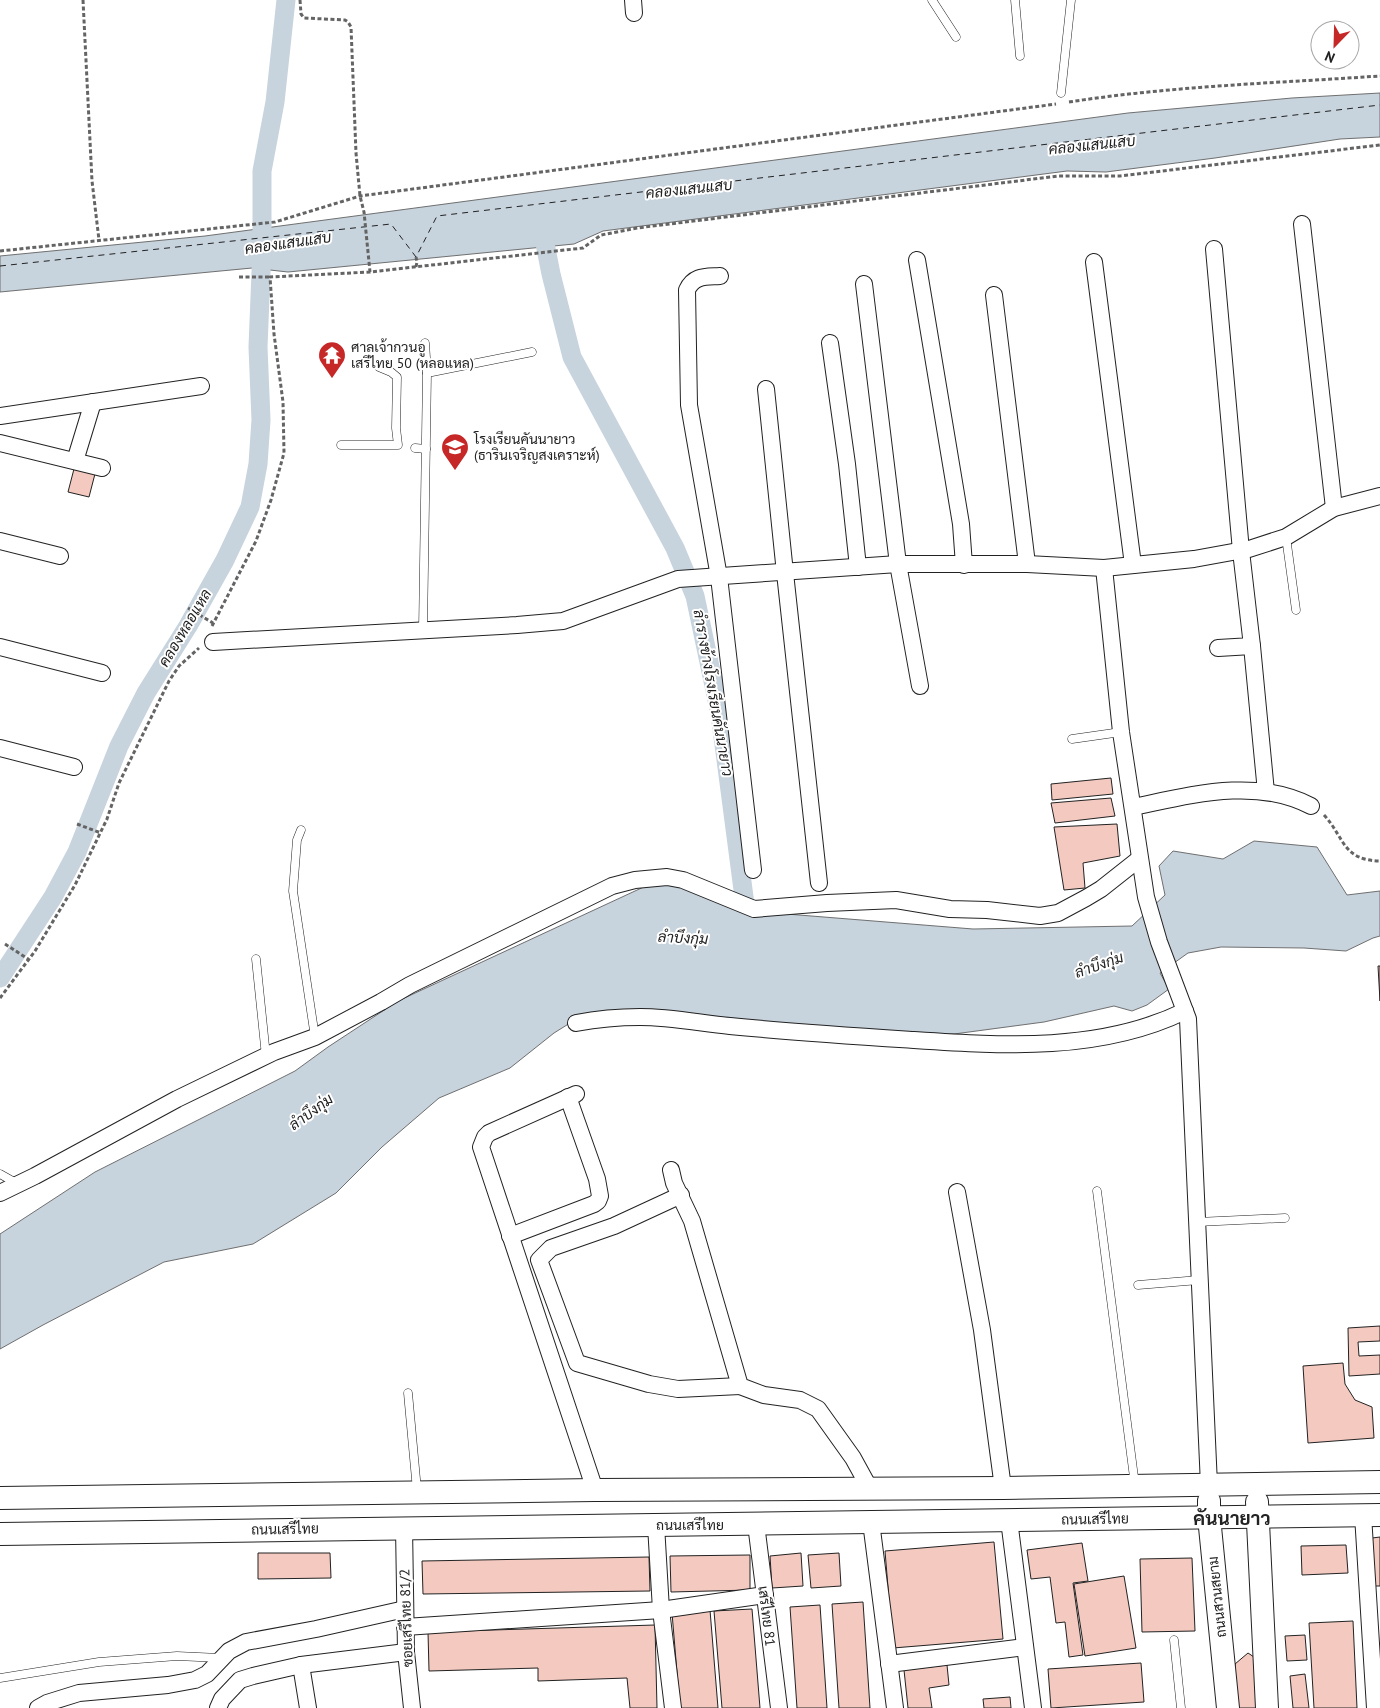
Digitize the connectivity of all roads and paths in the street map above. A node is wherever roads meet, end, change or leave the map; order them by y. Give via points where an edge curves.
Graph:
1 (83, 0) edge
2 (300, 0) edge
3 (932, 0) edge
4 (1014, 0) edge
5 (1072, 0) edge
6 (956, 37) dead end
7 (1020, 56) dead end
8 (1380, 76) edge
9 (1061, 93) dead end
10 (1380, 145) edge
11 (360, 196) junction
12 (1302, 224) dead end
13 (99, 240) junction
14 (1214, 248) dead end
15 (0, 251) edge
16 (416, 257) dead end
17 (917, 260) dead end
18 (1094, 262) dead end
19 (416, 267) junction
20 (369, 271) junction
21 (720, 276) dead end
22 (239, 277) dead end
23 (270, 277) junction
24 (864, 284) dead end
25 (994, 295) dead end
26 (830, 342) dead end
27 (425, 343) dead end
28 (532, 352) dead end
29 (379, 367) dead end
30 (427, 373) junction
31 (201, 386) dead end
32 (766, 389) dead end
33 (93, 402) junction
34 (0, 416) edge
35 (0, 443) edge
36 (341, 445) dead end
37 (415, 448) dead end
38 (426, 449) junction
39 (74, 461) junction
40 (102, 468) dead end
41 (1380, 496) edge
42 (1334, 508) junction
43 (1286, 536) junction
44 (0, 541) edge
45 (1241, 551) junction
46 (60, 556) dead end
47 (898, 564) junction
48 (964, 564) junction
49 (1027, 564) junction
50 (1134, 565) junction
51 (858, 567) junction
52 (1104, 568) junction
53 (785, 573) junction
54 (719, 577) junction
55 (188, 608) dead end
56 (1296, 610) dead end
57 (213, 623) junction
58 (423, 630) junction
59 (208, 638) junction
60 (1252, 646) junction
61 (0, 647) edge
62 (1218, 648) dead end
63 (102, 673) dead end
64 (920, 686) dead end
65 (1121, 732) junction
66 (1072, 739) dead end
67 (0, 748) edge
68 (74, 767) dead end
69 (1266, 792) junction
70 (1311, 806) joint
71 (1133, 807) junction
72 (77, 824) dead end
73 (301, 830) dead end
74 (101, 833) junction
75 (1139, 859) junction
76 (1380, 861) edge
77 (753, 870) dead end
78 (820, 883) dead end
79 (4, 944) dead end
80 (28, 960) junction
81 (256, 960) dead end
82 (0, 998) edge
83 (1184, 1008) junction
84 (576, 1023) dead end
85 (316, 1037) junction
86 (266, 1056) junction
87 (671, 1170) dead end
88 (0, 1174) edge
89 (18, 1184) junction
90 (1097, 1191) dead end
91 (957, 1192) dead end
92 (0, 1193) edge
93 (681, 1196) junction
94 (1285, 1218) dead end
95 (1196, 1222) junction
96 (510, 1236) junction
97 (1199, 1280) junction
98 (1138, 1285) dead end
99 (740, 1386) junction
100 (408, 1394) dead end
101 (1380, 1482) edge
102 (1209, 1486) junction
103 (1256, 1486) junction
104 (1135, 1487) junction
105 (1003, 1488) junction
106 (870, 1489) junction
107 (595, 1490) junction
108 (418, 1492) junction
109 (29, 1497) junction
110 (0, 1498) edge
111 (1372, 1515) edge
112 (1209, 1517) junction
113 (1257, 1517) junction
114 (1009, 1520) junction
115 (871, 1522) junction
116 (756, 1524) junction
117 (656, 1525) junction
118 (404, 1527) junction
119 (0, 1534) edge
120 (31, 1534) junction
121 (765, 1595) junction
122 (405, 1609) junction
123 (661, 1610) junction
124 (405, 1626) junction
125 (1174, 1640) dead end
126 (1025, 1647) junction
127 (406, 1652) junction
128 (222, 1658) junction
129 (889, 1664) junction
130 (301, 1665) junction
131 (0, 1678) edge
132 (38, 1708) edge
133 (218, 1708) edge
134 (308, 1708) edge
135 (412, 1708) edge
136 (673, 1708) edge
137 (779, 1708) edge
138 (895, 1708) edge
139 (1033, 1708) edge
140 (1181, 1708) edge
141 (1228, 1708) edge
142 (1267, 1708) edge
143 (1375, 1708) edge

1 - 13 path via 92,180
2 - 11 path via 304,18 350,23
3 - 6 lane
4 - 7 lane
5 - 9 lane
8 - 11 path via 1108,96
10 - 19 path via 1120,176 1058,176 636,228 601,235 584,248
11 - 13 path via 276,222
11 - 20 path
12 - 42 street
13 - 15 path
14 - 45 street
16 - 19 path
17 - 48 street via 961,524
18 - 50 street
19 - 20 path
20 - 23 path
21 - 54 street via 697,278 687,290 689,405
22 - 23 path
23 - 57 path via 283,402 284,453 272,500 256,541
24 - 47 street
25 - 49 street
26 - 51 street
27 - 30 lane
28 - 30 lane
29 - 36 lane via 397,377 396,428 400,446
30 - 38 lane
31 - 33 street
32 - 53 street
33 - 34 street
33 - 39 street
35 - 39 street
37 - 38 lane
38 - 58 lane
39 - 40 street
41 - 42 street
42 - 43 street
43 - 45 street
43 - 56 lane
44 - 46 street
45 - 50 street
45 - 60 street
47 - 48 street
47 - 51 street
47 - 64 street
48 - 49 street
49 - 52 street
50 - 52 street
51 - 53 street
52 - 65 street
53 - 54 street
53 - 78 street
54 - 58 street via 685,578 563,621
54 - 77 street
55 - 57 path
57 - 59 path
58 - 59 street
59 - 74 path via 179,666 170,681 119,783
60 - 62 street
60 - 69 street
61 - 63 street
65 - 66 lane
65 - 71 street
67 - 68 street
69 - 70 street via 1291,797
69 - 71 street via 1234,790 1189,795
70 - 76 path via 1326,816 1351,854 1367,861
71 - 75 street
72 - 74 path
73 - 85 lane via 297,840 293,891
74 - 80 path via 76,885
75 - 83 street via 1159,942
75 - 85 street via 1086,898 1058,913 1040,916 950,909 896,900 758,909 672,877 612,886 410,985
79 - 80 path
80 - 82 path
81 - 86 lane
83 - 84 street via 1168,1020 1144,1028 1104,1037 1026,1045 856,1037 640,1017
83 - 95 street via 1188,1019
85 - 86 street
86 - 89 street via 177,1099
87 - 93 street
88 - 89 lane
89 - 92 street
90 - 104 lane
91 - 105 street via 982,1330
93 - 99 street via 692,1221
93 - 99 street via 614,1226 551,1248 539,1260 577,1363 678,1390
94 - 95 lane
95 - 97 street
96 - 96 street via 483,1152 483,1140 489,1133 572,1095 597,1179 598,1201
96 - 107 street
97 - 98 lane
97 - 102 street
99 - 106 street via 764,1395 800,1400 818,1409 853,1458
100 - 108 lane
101 - 103 main road
102 - 103 main road
102 - 104 main road
102 - 112 main road, ถนนสวนสยาม
103 - 113 main road
104 - 105 main road
105 - 106 main road
106 - 107 main road
107 - 108 main road
108 - 109 main road
109 - 110 main road
109 - 120 main road
111 - 113 main road, ถนนเสรีไทย
111 - 143 street
112 - 113 main road, ถนนเสรีไทย
112 - 114 main road, ถนนเสรีไทย
112 - 141 main road, ถนนสวนสยาม
113 - 142 main road
114 - 115 main road, ถนนเสรีไทย
114 - 126 street
115 - 116 main road, ถนนเสรีไทย
115 - 129 street
116 - 117 main road, ถนนเสรีไทย
116 - 121 street, เสรีไทย 81
117 - 118 main road, ถนนเสรีไทย
117 - 123 street
118 - 120 main road, ถนนเสรีไทย
118 - 122 street, ซอยเสรีไทย 81/2
119 - 120 main road, ถนนเสรีไทย
121 - 123 street
121 - 137 street, เสรีไทย 81
122 - 124 street, ซอยเสรีไทย 81/2
122 - 128 street via 246,1642
123 - 124 street
123 - 136 street
124 - 127 street, ซอยเสรีไทย 81/2
125 - 140 lane
126 - 129 street
126 - 139 street
127 - 130 street
127 - 135 street, ซอยเสรีไทย 81/2
128 - 131 lane via 177,1656 99,1662
128 - 132 street via 207,1674 195,1680 79,1693
129 - 138 street
130 - 133 street via 240,1680
130 - 134 street

